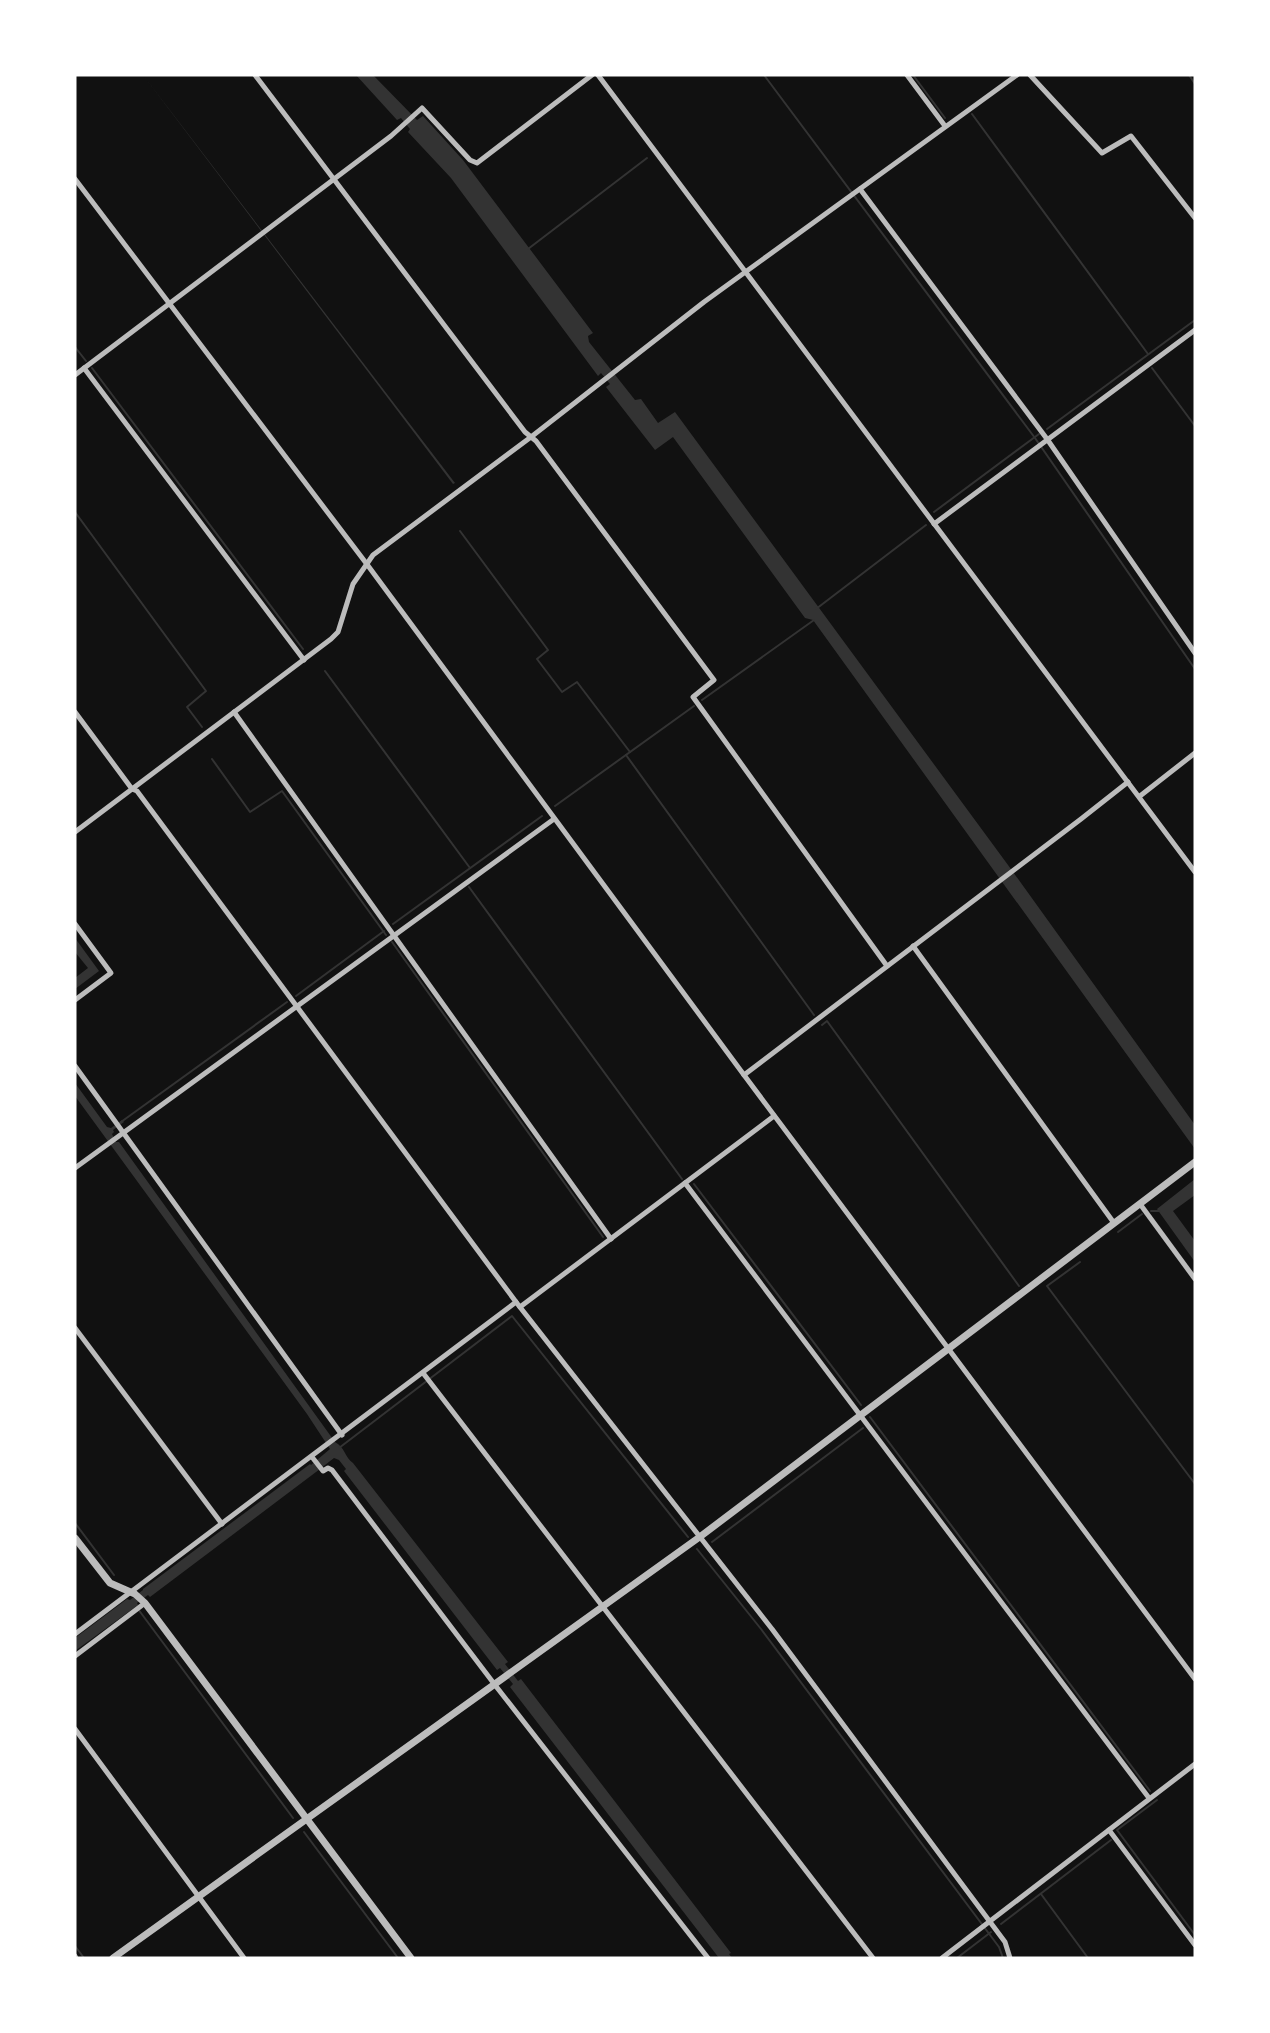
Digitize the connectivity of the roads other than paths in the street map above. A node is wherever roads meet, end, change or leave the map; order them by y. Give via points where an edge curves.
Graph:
1 (255, 75) edge
2 (592, 75) edge
3 (598, 75) edge
4 (906, 75) edge
5 (1017, 75) edge
6 (1030, 75) edge
7 (945, 126) junction
8 (75, 179) edge
9 (334, 179) junction
10 (858, 191) junction
11 (1195, 218) edge
12 (745, 272) junction
13 (170, 304) junction
14 (1195, 330) edge
15 (84, 368) junction
16 (75, 375) edge
17 (531, 437) junction
18 (1045, 441) junction
19 (934, 524) junction
20 (366, 563) junction
21 (1195, 653) edge
22 (304, 660) junction
23 (234, 711) junction
24 (75, 712) edge
25 (1195, 753) edge
26 (1128, 782) junction
27 (132, 789) junction
28 (1140, 796) junction
29 (554, 819) junction
30 (75, 832) edge
31 (1195, 872) edge
32 (75, 924) edge
33 (394, 935) junction
34 (913, 946) junction
35 (887, 966) junction
36 (75, 1000) edge
37 (296, 1006) junction
38 (75, 1066) edge
39 (744, 1075) junction
40 (774, 1116) junction
41 (121, 1135) junction
42 (1195, 1162) edge
43 (75, 1168) edge
44 (685, 1183) junction
45 (1140, 1204) junction
46 (1114, 1223) junction
47 (611, 1239) junction
48 (1195, 1279) edge
49 (518, 1305) junction
50 (75, 1328) edge
51 (948, 1349) junction
52 (424, 1375) junction
53 (861, 1416) junction
54 (340, 1436) junction
55 (312, 1457) junction
56 (222, 1524) junction
57 (701, 1536) junction
58 (75, 1538) edge
59 (133, 1593) junction
60 (142, 1603) junction
61 (603, 1607) junction
62 (75, 1634) edge
63 (75, 1656) edge
64 (1195, 1679) edge
65 (495, 1685) junction
66 (75, 1729) edge
67 (1194, 1766) edge
68 (1149, 1798) junction
69 (307, 1819) junction
70 (1109, 1830) junction
71 (199, 1896) junction
72 (985, 1925) junction
73 (1195, 1945) edge
74 (113, 1958) edge
75 (244, 1958) edge
76 (411, 1958) edge
77 (708, 1958) edge
78 (873, 1958) edge
79 (942, 1958) edge
80 (1010, 1958) edge

1 - 9 street
2 - 9 street via 477,163 422,108
3 - 12 street
4 - 7 street
5 - 7 street
6 - 11 street via 1102,153 1131,136
7 - 10 street
8 - 13 street
9 - 13 street
9 - 17 street
10 - 12 street
10 - 18 street
12 - 17 street
12 - 19 street
13 - 15 street
13 - 20 street
14 - 18 street
15 - 16 street
15 - 22 street
17 - 20 street via 390,540
17 - 35 street via 714,680 693,697
18 - 19 street
18 - 21 street
19 - 26 street
20 - 22 street via 353,584 338,632
20 - 29 street
22 - 23 street
23 - 27 street
23 - 33 street
24 - 27 street
25 - 28 street
26 - 28 street
26 - 34 street
27 - 30 street
27 - 37 street
28 - 31 street
29 - 33 street
29 - 39 street
32 - 36 street via 111,974
33 - 37 street
33 - 47 street
34 - 35 street
34 - 46 street
35 - 39 street
37 - 41 street
37 - 49 street
38 - 41 street
39 - 40 street
40 - 44 street
40 - 51 street
41 - 43 street
41 - 54 street
42 - 45 street
44 - 47 street
44 - 53 street
45 - 46 street
45 - 48 street
46 - 51 street
47 - 49 street
49 - 52 street
49 - 57 street
50 - 56 street
51 - 53 street
51 - 64 street
52 - 54 street
52 - 61 street
53 - 57 street
53 - 68 street
54 - 55 street
55 - 56 street
55 - 65 street via 323,1471 332,1470
56 - 59 street
57 - 61 street
57 - 72 street
58 - 59 street via 110,1583
59 - 60 street
59 - 62 street
60 - 63 street
60 - 69 street
61 - 65 street
61 - 78 street
65 - 69 street
65 - 77 street
66 - 71 street
67 - 68 street
68 - 70 street
69 - 71 street
69 - 76 street
70 - 72 street
70 - 73 street
71 - 74 street
71 - 75 street
72 - 79 street
72 - 80 street via 1005,1942

